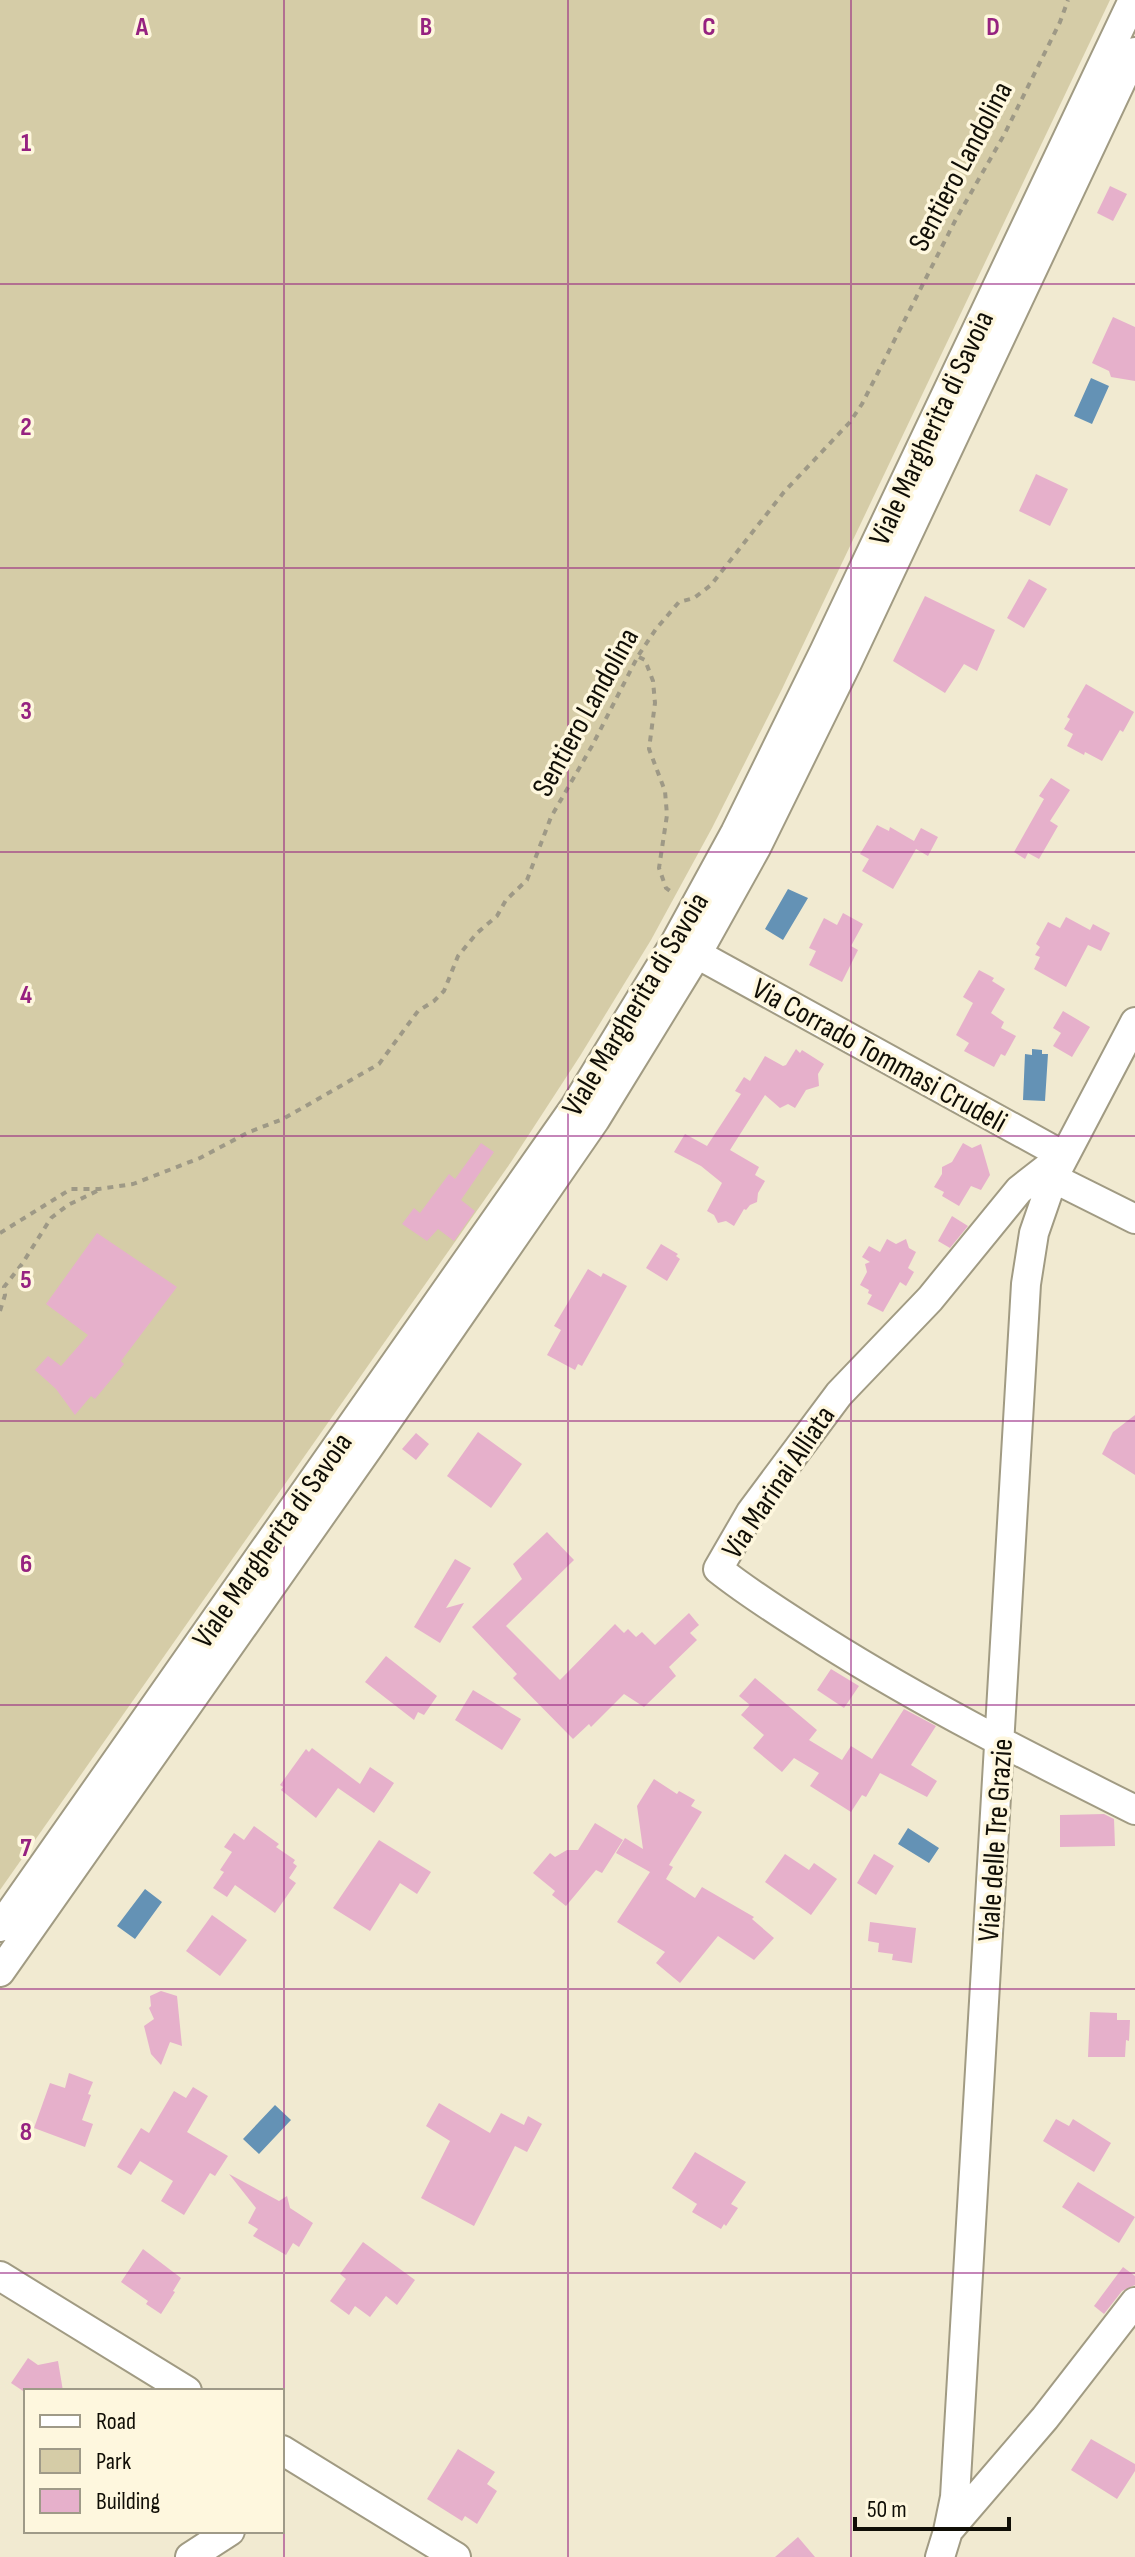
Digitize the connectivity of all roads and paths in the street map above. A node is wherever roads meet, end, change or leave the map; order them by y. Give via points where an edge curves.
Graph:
1 (1068, 0) edge
2 (1133, 0) edge
3 (1135, 52) edge
4 (638, 656) junction
5 (679, 898) dead end
6 (697, 954) junction
7 (1135, 1022) edge
8 (1059, 1167) junction
9 (99, 1189) junction
10 (1135, 1219) edge
11 (0, 1233) edge
12 (0, 1311) edge
13 (1001, 1742) junction
14 (1135, 1810) edge
15 (0, 1927) edge
16 (0, 1972) edge
17 (0, 2276) edge
18 (1135, 2302) edge
19 (184, 2389) edge
20 (284, 2453) edge
21 (227, 2533) edge
22 (944, 2544) edge
23 (190, 2557) edge
24 (456, 2557) edge

1 - 4 path, Sentiero Landolina via 1004,135 862,404 776,500 711,585 679,602
2 - 15 street, Viale Margherita di Savoia via 824,652 676,941 574,1108
3 - 6 street, Viale Margherita di Savoia via 847,663
4 - 5 path via 653,681 649,749 665,791 659,868 666,888
4 - 9 path, Sentiero Landolina via 551,817 527,880 467,944 444,991 418,1011 379,1064 283,1119 200,1158 133,1184
6 - 8 street, Via Corrado Tommasi Crudeli via 1047,1148
6 - 16 street, Viale Margherita di Savoia via 586,1133
7 - 8 street, Via Marinai Alliata
8 - 10 street, Via Corrado Tommasi Crudeli
8 - 13 street, Viale delle Tre Grazie via 1034,1233 1026,1284
8 - 13 street, Via Marinai Alliata via 1019,1190 930,1299 839,1394 751,1512 718,1569 878,1675
9 - 11 path, Sentiero Landolina via 71,1189
9 - 12 path, Sentiero Landolina via 51,1218 4,1287
13 - 14 street, Via Marinai Alliata
13 - 22 street, Viale delle Tre Grazie via 955,2497
17 - 19 street
18 - 22 street
20 - 24 street
21 - 23 street

